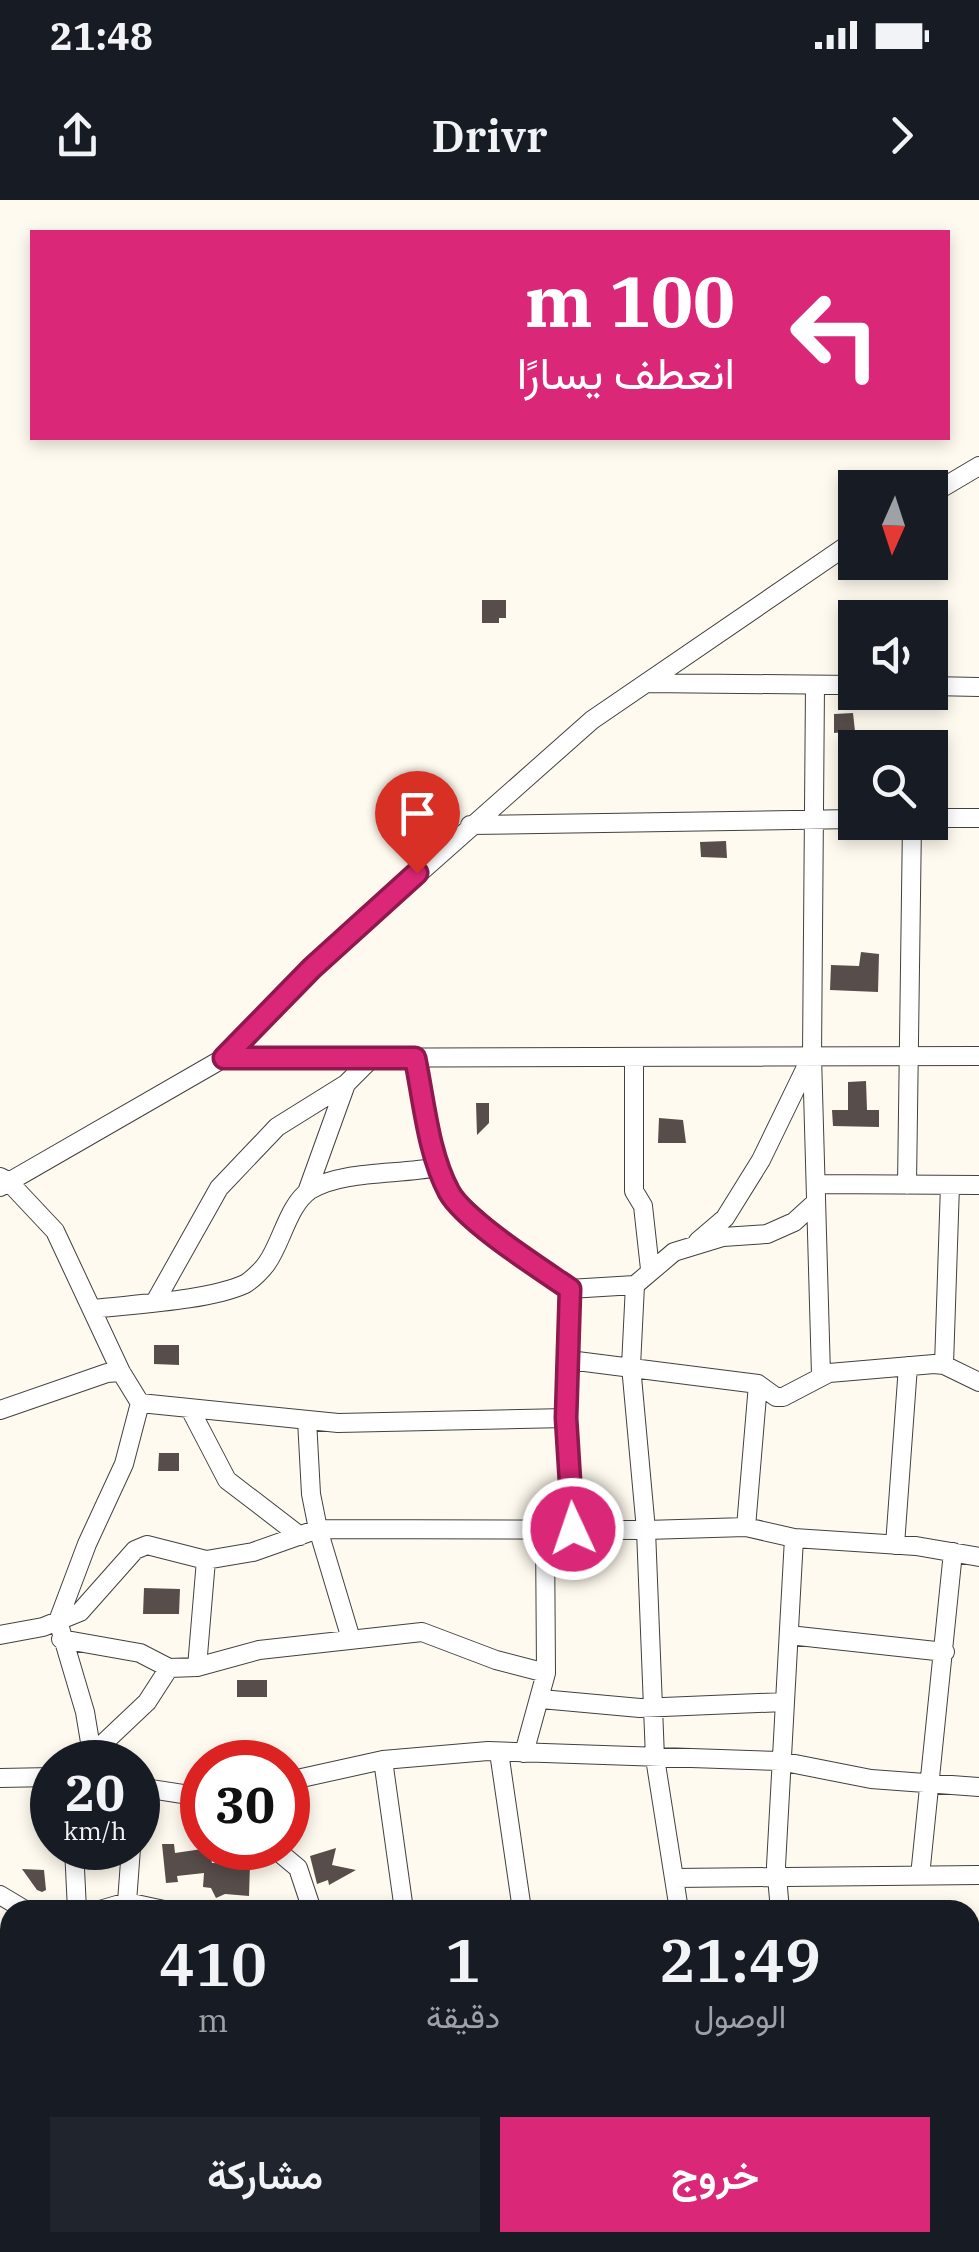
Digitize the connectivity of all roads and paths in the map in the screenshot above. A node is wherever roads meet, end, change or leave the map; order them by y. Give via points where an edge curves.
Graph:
1 (979, 466) edge
2 (948, 484) edge
3 (838, 552) edge
4 (645, 683) junction
5 (815, 685) junction
6 (838, 686) edge
7 (948, 686) edge
8 (979, 687) edge
9 (948, 818) edge
10 (979, 818) edge
11 (838, 819) edge
12 (813, 820) junction
13 (470, 825) junction
14 (912, 840) edge
15 (812, 1056) junction
16 (908, 1056) junction
17 (979, 1056) edge
18 (634, 1057) junction
19 (224, 1058) junction
20 (372, 1058) junction
21 (415, 1058) junction
22 (346, 1084) junction
23 (438, 1167) junction
24 (3, 1182) edge
25 (907, 1185) junction
26 (950, 1185) junction
27 (979, 1185) edge
28 (307, 1192) junction
29 (816, 1193) junction
30 (690, 1247) junction
31 (650, 1269) junction
32 (635, 1285) junction
33 (570, 1289) junction
34 (155, 1302) junction
35 (93, 1309) junction
36 (569, 1360) junction
37 (944, 1365) junction
38 (631, 1366) junction
39 (908, 1366) junction
40 (121, 1372) junction
41 (821, 1375) junction
42 (979, 1382) edge
43 (758, 1384) junction
44 (140, 1403) junction
45 (190, 1409) junction
46 (0, 1410) edge
47 (566, 1418) junction
48 (307, 1420) junction
49 (746, 1527) junction
50 (545, 1529) junction
51 (573, 1529) junction
52 (646, 1530) junction
53 (309, 1532) junction
54 (794, 1538) junction
55 (894, 1544) junction
56 (954, 1552) junction
57 (979, 1557) edge
58 (206, 1560) junction
59 (60, 1630) junction
60 (0, 1634) edge
61 (790, 1635) junction
62 (351, 1639) junction
63 (945, 1652) junction
64 (197, 1667) junction
65 (169, 1668) junction
66 (546, 1673) junction
67 (541, 1699) junction
68 (784, 1702) junction
69 (652, 1708) junction
70 (89, 1740) edge
71 (109, 1740) edge
72 (498, 1752) junction
73 (524, 1753) junction
74 (654, 1758) junction
75 (382, 1760) junction
76 (780, 1761) junction
77 (310, 1775) edge
78 (30, 1777) edge
79 (0, 1778) edge
80 (931, 1785) junction
81 (979, 1787) edge
82 (75, 1870) edge
83 (129, 1870) edge
84 (299, 1870) edge
85 (979, 1875) edge
86 (920, 1876) junction
87 (674, 1878) junction
88 (776, 1878) junction
89 (76, 1900) edge
90 (127, 1900) edge
91 (309, 1900) edge
92 (403, 1900) edge
93 (520, 1900) edge
94 (677, 1900) edge
95 (779, 1900) edge
96 (828, 2252) edge
97 (842, 2252) edge

1 - 2 street
3 - 4 street
4 - 5 street
4 - 13 street
5 - 6 street
5 - 12 street
7 - 8 street
9 - 10 street
11 - 12 street
12 - 13 street
12 - 15 street
13 - 19 street
14 - 16 street
15 - 16 street
15 - 18 street
15 - 29 street
15 - 30 street via 726,1218
16 - 17 street
16 - 25 street
18 - 21 street
18 - 31 street via 634,1191 643,1206
19 - 20 street
19 - 24 street
20 - 21 street
20 - 22 street
21 - 23 street
22 - 28 street
22 - 34 street via 277,1127 219,1188
23 - 28 street via 342,1177
23 - 33 street via 451,1196
24 - 35 street via 56,1231
25 - 26 street
25 - 29 street
26 - 27 street
26 - 37 street
28 - 34 street via 268,1262 247,1283
29 - 30 street via 794,1222 766,1234
29 - 41 street
30 - 31 street
31 - 32 street
32 - 33 street
32 - 38 street
33 - 36 street
34 - 35 street
35 - 40 street
36 - 38 street
36 - 47 street
37 - 39 street
37 - 42 street
38 - 43 street
38 - 52 street
39 - 41 street
39 - 55 street
40 - 44 street
40 - 46 street
41 - 43 street via 783,1397
43 - 49 street
44 - 45 street
44 - 59 street via 124,1464 86,1544
45 - 48 street
45 - 53 street via 227,1480
47 - 48 street
47 - 51 street
48 - 53 street
49 - 52 street
49 - 54 street
50 - 51 street
50 - 53 street
50 - 66 street
51 - 52 street
52 - 69 street
53 - 58 street
53 - 62 street
54 - 55 street
54 - 61 street
55 - 56 street
56 - 57 street
56 - 63 street
58 - 59 street via 147,1545 136,1550
58 - 64 street
59 - 60 street
59 - 65 street
59 - 70 street
61 - 63 street
61 - 68 street
62 - 64 street via 259,1650
62 - 66 street via 422,1632
63 - 80 street
64 - 65 street
65 - 71 street
66 - 67 street
67 - 69 street
67 - 73 street
68 - 69 street
68 - 76 street
69 - 74 street
72 - 73 street
72 - 75 street
72 - 93 street
73 - 74 street
74 - 76 street
74 - 87 street
75 - 77 street
75 - 92 street
76 - 80 street
76 - 88 street
78 - 79 street
80 - 81 street
80 - 86 street
82 - 89 street
83 - 90 street
84 - 91 street
85 - 86 street
86 - 88 street
87 - 88 street
87 - 94 street
88 - 95 street
96 - 97 street

